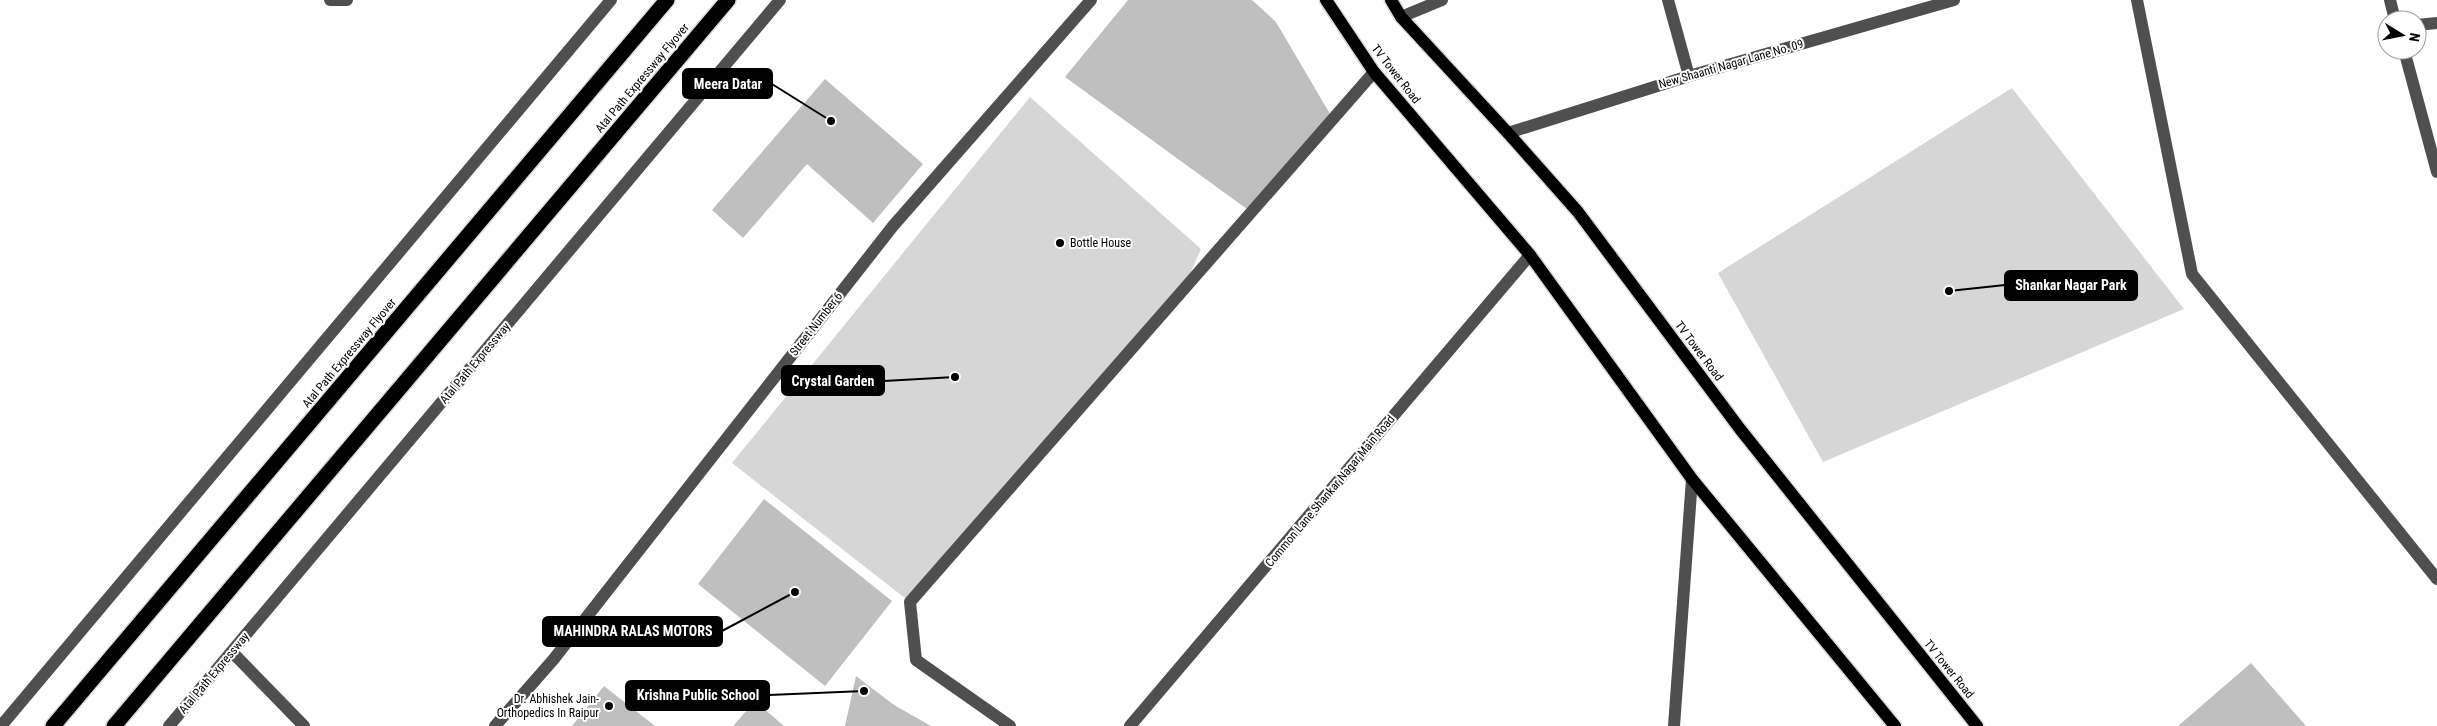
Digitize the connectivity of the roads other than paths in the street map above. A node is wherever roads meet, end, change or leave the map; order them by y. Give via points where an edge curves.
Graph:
1 (330, 0) edge
2 (347, 0) edge
3 (611, 0) edge
4 (667, 0) edge
5 (728, 0) edge
6 (780, 0) edge
7 (1091, 0) edge
8 (1326, 0) edge
9 (1390, 0) edge
10 (1442, 0) edge
11 (1668, 0) edge
12 (1954, 0) edge
13 (2136, 0) edge
14 (1401, 17) junction
15 (2407, 60) edge
16 (1374, 72) junction
17 (1689, 76) junction
18 (1508, 133) junction
19 (2437, 172) edge
20 (1530, 256) junction
21 (1692, 479) junction
22 (2437, 579) edge
23 (232, 652) junction
24 (1, 726) edge
25 (53, 726) edge
26 (114, 726) edge
27 (169, 726) edge
28 (304, 726) edge
29 (495, 726) edge
30 (1010, 726) edge
31 (1130, 726) edge
32 (1674, 726) edge
33 (1896, 726) edge
34 (1977, 726) edge

1 - 2 street
3 - 24 street
4 - 25 highway, Atal Path Expressway Flyover
5 - 26 highway, Atal Path Expressway Flyover
6 - 23 street, Atal Path Expressway
7 - 29 street, Street Number 6 via 893,226 553,660
8 - 16 main road, TV Tower Road
9 - 14 main road, TV Tower Road
10 - 14 street
11 - 17 street
12 - 17 street, New Shaanti Nagar Lane No. 09
13 - 22 street via 2192,274
14 - 18 main road, TV Tower Road
15 - 19 street
16 - 20 main road, TV Tower Road
16 - 30 street via 910,602 916,660
17 - 18 street, New Shaanti Nagar Lane No. 09
18 - 34 main road, TV Tower Road via 1578,212 1740,429
20 - 21 main road, TV Tower Road
20 - 31 street, Common Lane Shankar Nagar Main Road
21 - 32 street
21 - 33 main road, TV Tower Road
23 - 27 street, Atal Path Expressway
23 - 28 street

